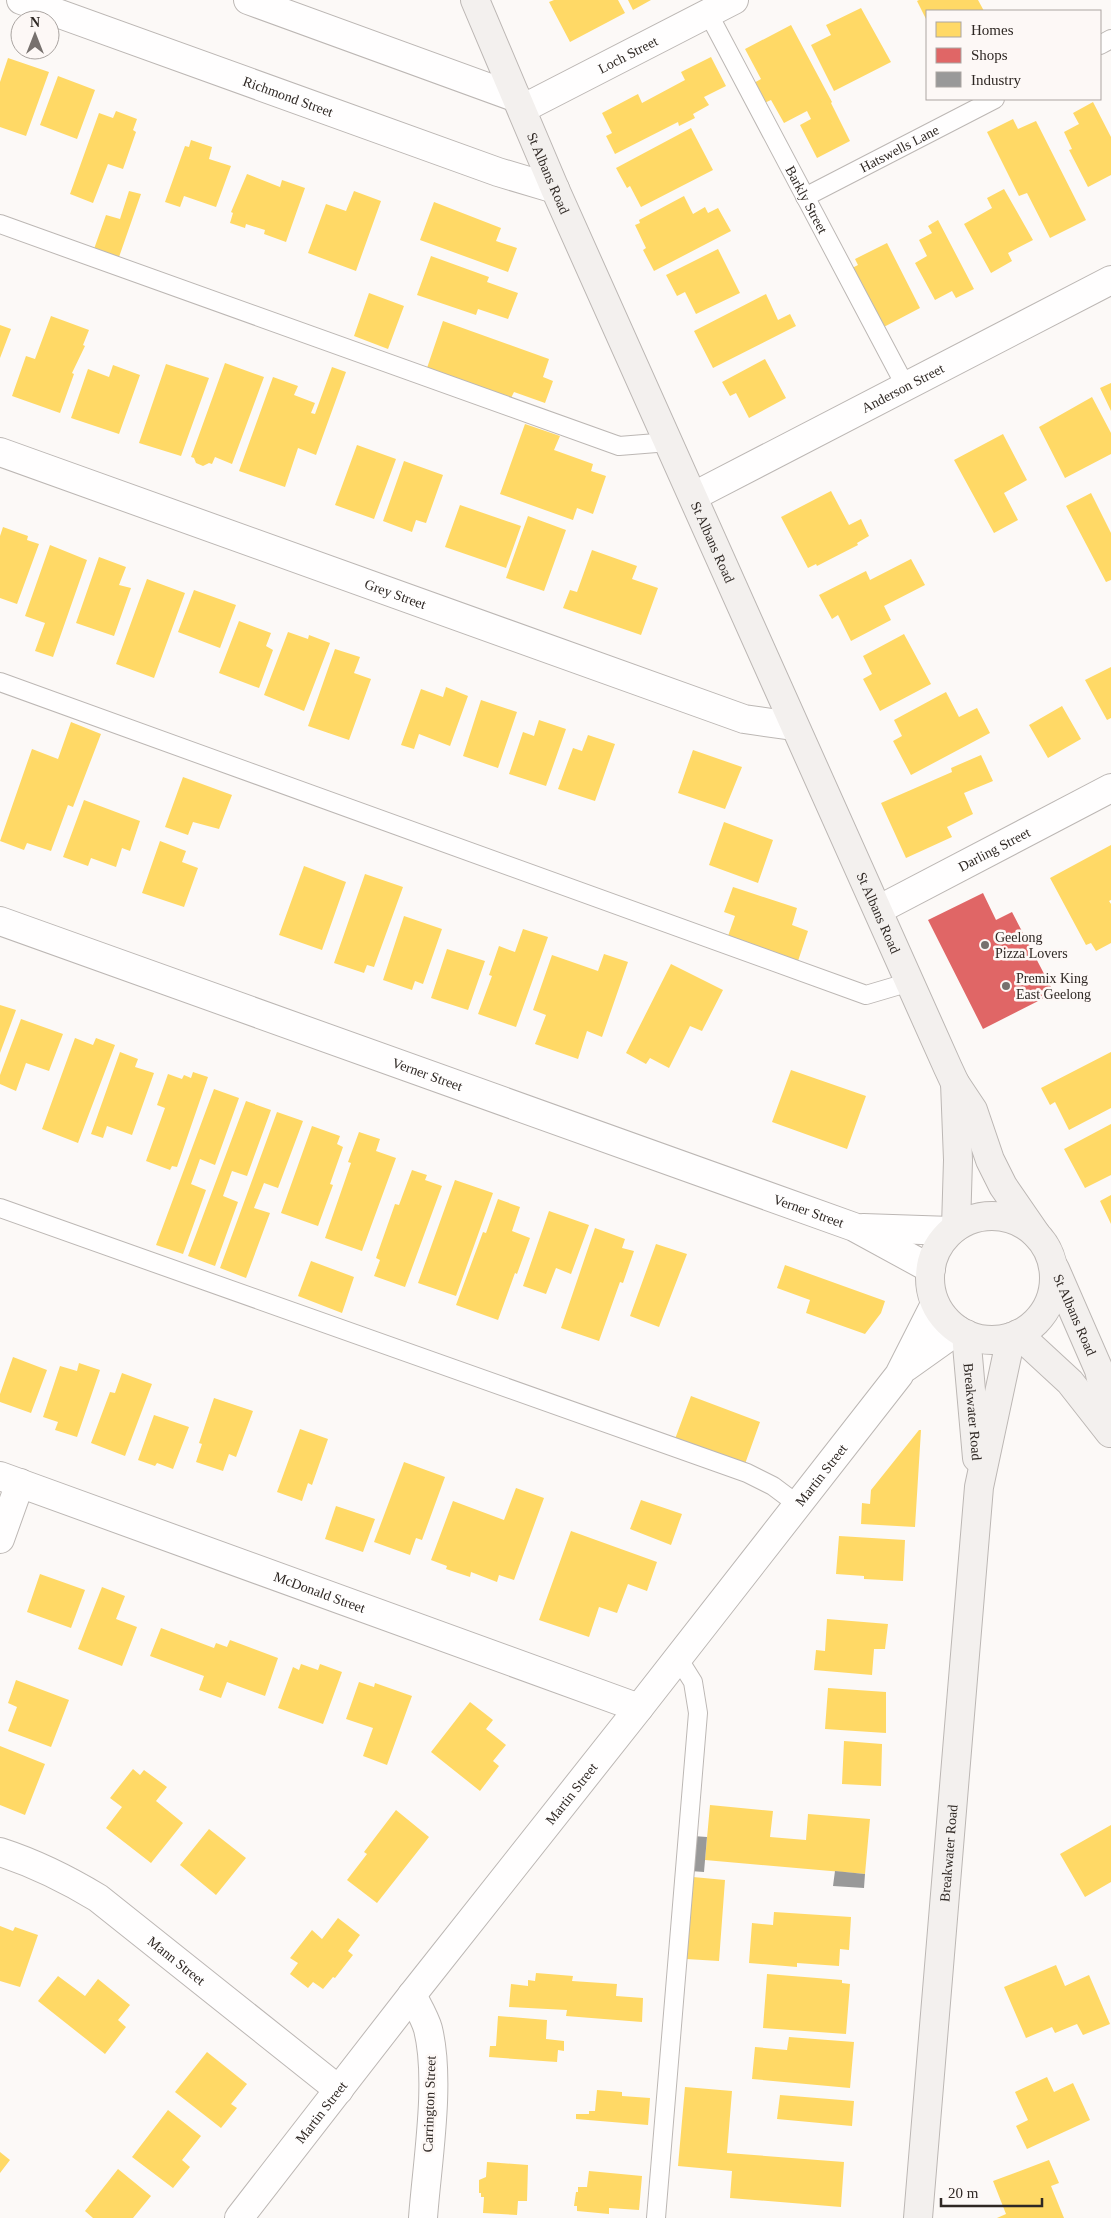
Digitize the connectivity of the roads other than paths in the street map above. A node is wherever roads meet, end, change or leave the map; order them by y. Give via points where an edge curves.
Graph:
1 (21, 0) edge
2 (248, 0) edge
3 (474, 0) edge
4 (722, 5) edge
5 (993, 100) edge
6 (520, 103) junction
7 (555, 190) junction
8 (805, 197) junction
9 (0, 224) edge
10 (1111, 280) edge
11 (906, 387) junction
12 (669, 442) junction
13 (0, 452) edge
14 (694, 496) junction
15 (0, 682) edge
16 (793, 726) junction
17 (1111, 788) edge
18 (878, 910) junction
19 (0, 921) edge
20 (910, 982) junction
21 (955, 1083) junction
22 (0, 1208) edge
23 (854, 1227) junction
24 (954, 1229) junction
25 (1036, 1234) junction
26 (1053, 1263) junction
27 (930, 1269) junction
28 (935, 1304) junction
29 (962, 1332) junction
30 (1014, 1336) junction
31 (903, 1370) junction
32 (1111, 1424) edge
33 (1111, 1434) edge
34 (10, 1480) edge
35 (979, 1487) junction
36 (797, 1504) junction
37 (0, 1539) edge
38 (678, 1658) junction
39 (639, 1708) junction
40 (0, 1852) edge
41 (412, 1994) junction
42 (339, 2090) junction
43 (239, 2218) edge
44 (423, 2218) edge
45 (656, 2218) edge
46 (918, 2218) edge

1 - 7 street, Richmond Street
2 - 6 street
3 - 6 street, St Albans Road
4 - 6 street, Loch Street
4 - 8 lane, Barkly Street
5 - 8 lane, Hatswells Lane
6 - 7 street, St Albans Road
7 - 12 street, St Albans Road
8 - 11 lane, Barkly Street
9 - 12 lane via 619,446
10 - 11 street, Anderson Street
11 - 14 street, Anderson Street
12 - 14 street, St Albans Road
13 - 16 street, Grey Street via 744,719
14 - 16 street, St Albans Road
15 - 20 lane via 866,995
16 - 18 street, St Albans Road
17 - 18 street, Darling Street
18 - 20 street, St Albans Road
19 - 23 street, Verner Street
20 - 21 street, St Albans Road
21 - 24 street, St Albans Road via 958,1160
21 - 25 street, St Albans Road via 973,1110 990,1160 1003,1186
22 - 36 lane via 747,1473 773,1486
23 - 24 street, Verner Street
23 - 27 street, Verner Street
24 - 25 street via 989,1216 1014,1221
24 - 27 street via 934,1255
25 - 26 street
26 - 30 street via 1051,1297 1044,1312 1033,1325
26 - 32 street, St Albans Road via 1099,1370
27 - 28 street
28 - 29 street via 945,1319
28 - 31 street, Martin Street
29 - 30 street via 980,1339
29 - 31 street, Martin Street
29 - 35 street, Breakwater Road
30 - 33 street via 1070,1382
30 - 35 street, Breakwater Road
31 - 36 street, Martin Street
34 - 37 street
34 - 39 street, McDonald Street
35 - 46 street, Breakwater Road
36 - 38 street, Martin Street
38 - 39 street, Martin Street
38 - 45 lane via 693,1682 698,1713
39 - 41 street, Martin Street
40 - 42 street, Mann Street via 36,1863 98,1898
41 - 42 street, Martin Street
41 - 44 street, Carrington Street via 428,2028 433,2060
42 - 43 street, Martin Street

